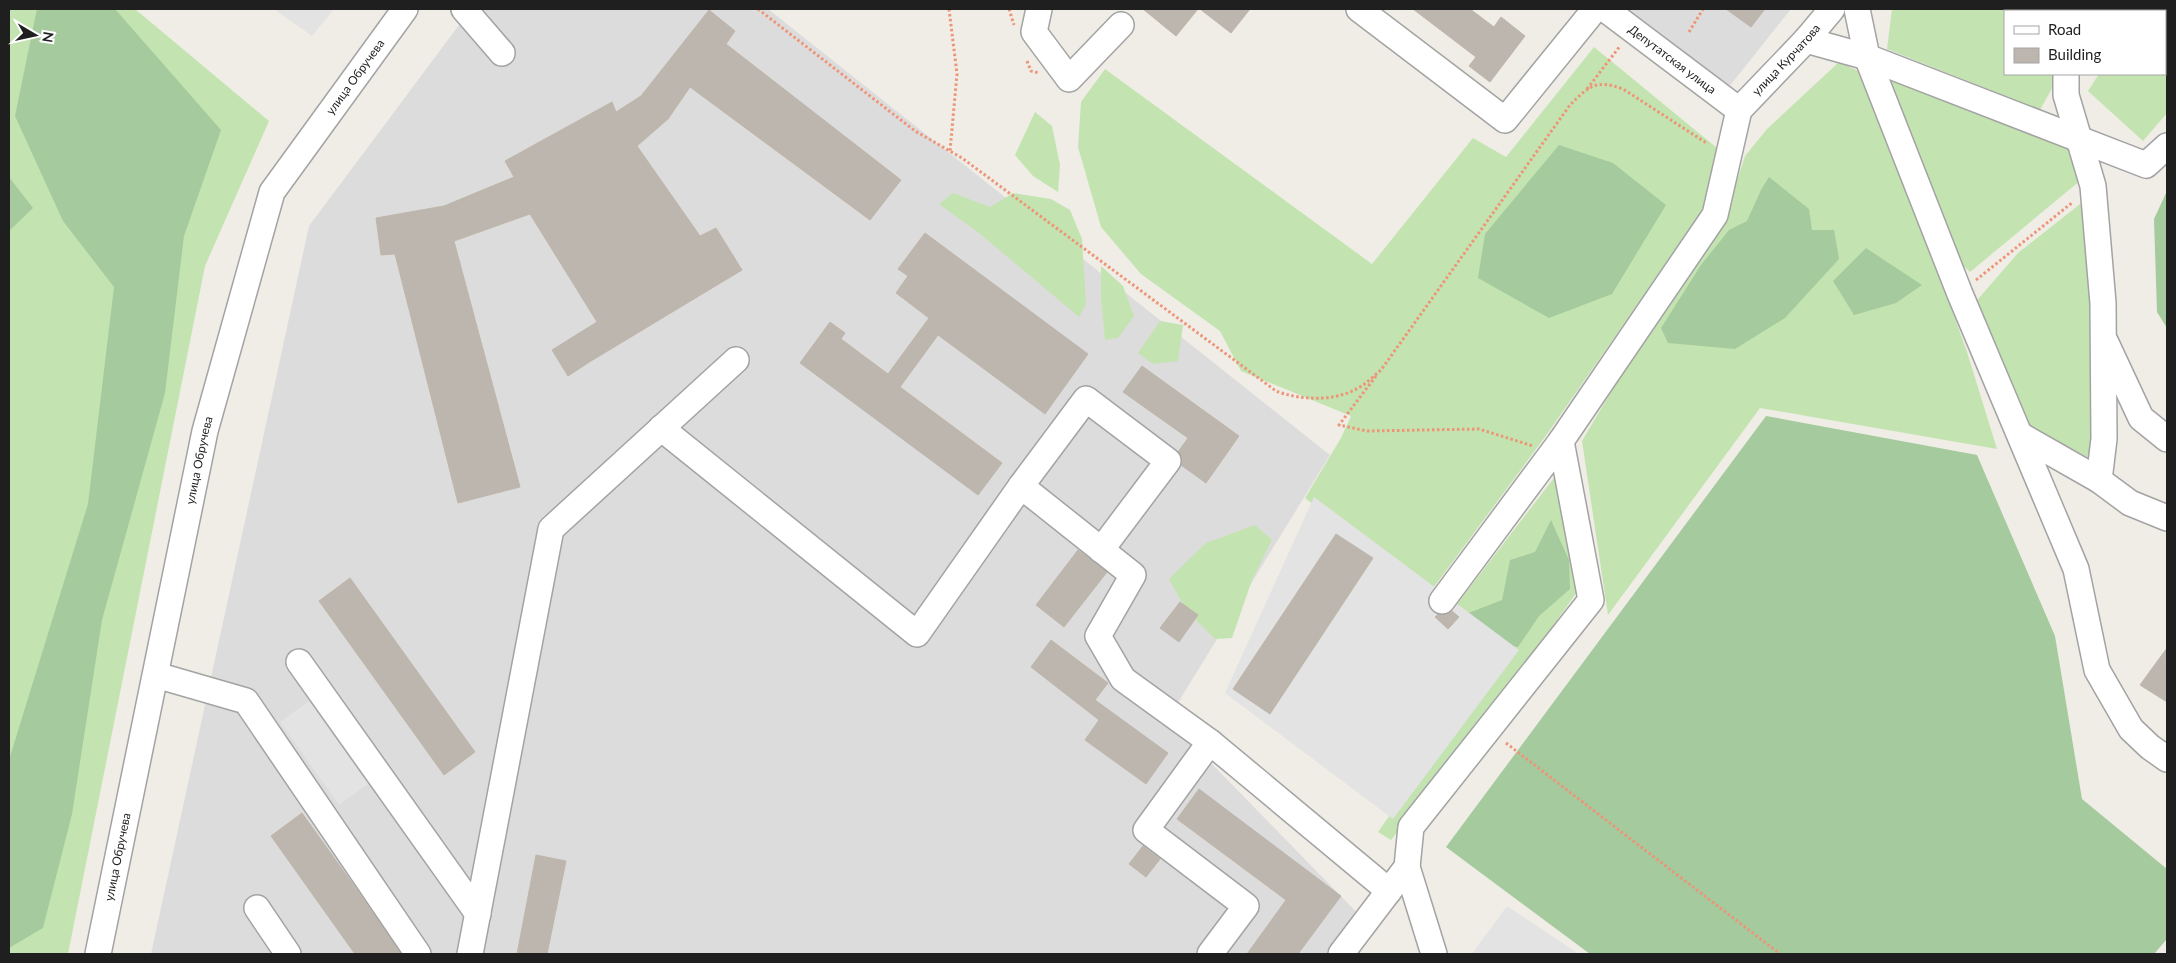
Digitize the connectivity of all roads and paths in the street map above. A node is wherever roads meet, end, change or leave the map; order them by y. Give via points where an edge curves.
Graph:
1 (405, 9) edge
2 (464, 9) edge
3 (758, 9) edge
4 (949, 9) edge
5 (1039, 9) edge
6 (1359, 9) edge
7 (1595, 9) edge
8 (1605, 9) edge
9 (1703, 9) edge
10 (1832, 9) edge
11 (1857, 9) edge
12 (1121, 25) dead end
13 (1632, 30) junction
14 (1689, 32) dead end
15 (1806, 40) junction
16 (502, 54) dead end
17 (1867, 57) junction
18 (2066, 75) edge
19 (1586, 89) junction
20 (1739, 110) junction
21 (2079, 139) junction
22 (1708, 144) dead end
23 (2167, 146) edge
24 (950, 151) junction
25 (2092, 186) junction
26 (1960, 294) junction
27 (2103, 336) junction
28 (736, 360) dead end
29 (1381, 370) junction
30 (661, 428) junction
31 (2020, 435) junction
32 (2167, 439) edge
33 (1557, 447) junction
34 (2099, 480) junction
35 (1021, 486) junction
36 (2167, 518) edge
37 (1101, 550) junction
38 (1442, 601) dead end
39 (300, 662) dead end
40 (156, 675) junction
41 (1210, 742) junction
42 (1506, 743) dead end
43 (2167, 760) edge
44 (1407, 867) junction
45 (1389, 891) junction
46 (257, 908) dead end
47 (478, 914) junction
48 (98, 954) edge
49 (288, 954) edge
50 (418, 954) edge
51 (470, 954) edge
52 (1210, 954) edge
53 (1341, 954) edge
54 (1434, 954) edge
55 (1780, 954) edge

1 - 40 street, улица Обручева via 272,192 205,431
2 - 16 street
3 - 24 path via 915,131
4 - 24 path via 957,74
5 - 12 street via 1034,32 1070,80
6 - 7 street via 1505,120
8 - 13 street, Депутатская улица
9 - 14 path
10 - 15 street, улица Курчатова
11 - 17 street
13 - 19 path
13 - 20 street, Депутатская улица
15 - 17 street
15 - 20 street, улица Курчатова
17 - 21 street
17 - 26 street
18 - 21 street via 2066,95
19 - 22 path via 1598,84 1623,89
19 - 29 path via 1570,105
20 - 33 street via 1714,215
21 - 23 street via 2146,165
21 - 25 street
24 - 29 path via 1276,390 1292,397 1319,399 1362,386
25 - 26 path
25 - 27 street
26 - 31 street
27 - 32 street via 2141,418
27 - 34 street via 2104,439
28 - 30 street
29 - 33 path via 1339,425 1367,431 1479,429
30 - 35 street via 917,634
30 - 47 street via 551,528
31 - 34 street
31 - 43 street via 2076,569 2097,670 2131,729
33 - 38 street
33 - 44 street via 1591,600 1411,827
34 - 36 street via 2130,503
35 - 37 street
35 - 37 street via 1086,399 1168,460
37 - 41 street via 1133,575 1098,636 1123,679
39 - 47 street
40 - 48 street, улица Обручева
40 - 50 street via 246,701
41 - 45 street
41 - 52 street via 1146,830 1246,906
42 - 55 path
44 - 45 street
44 - 54 street
45 - 53 street
46 - 49 street
47 - 51 street

